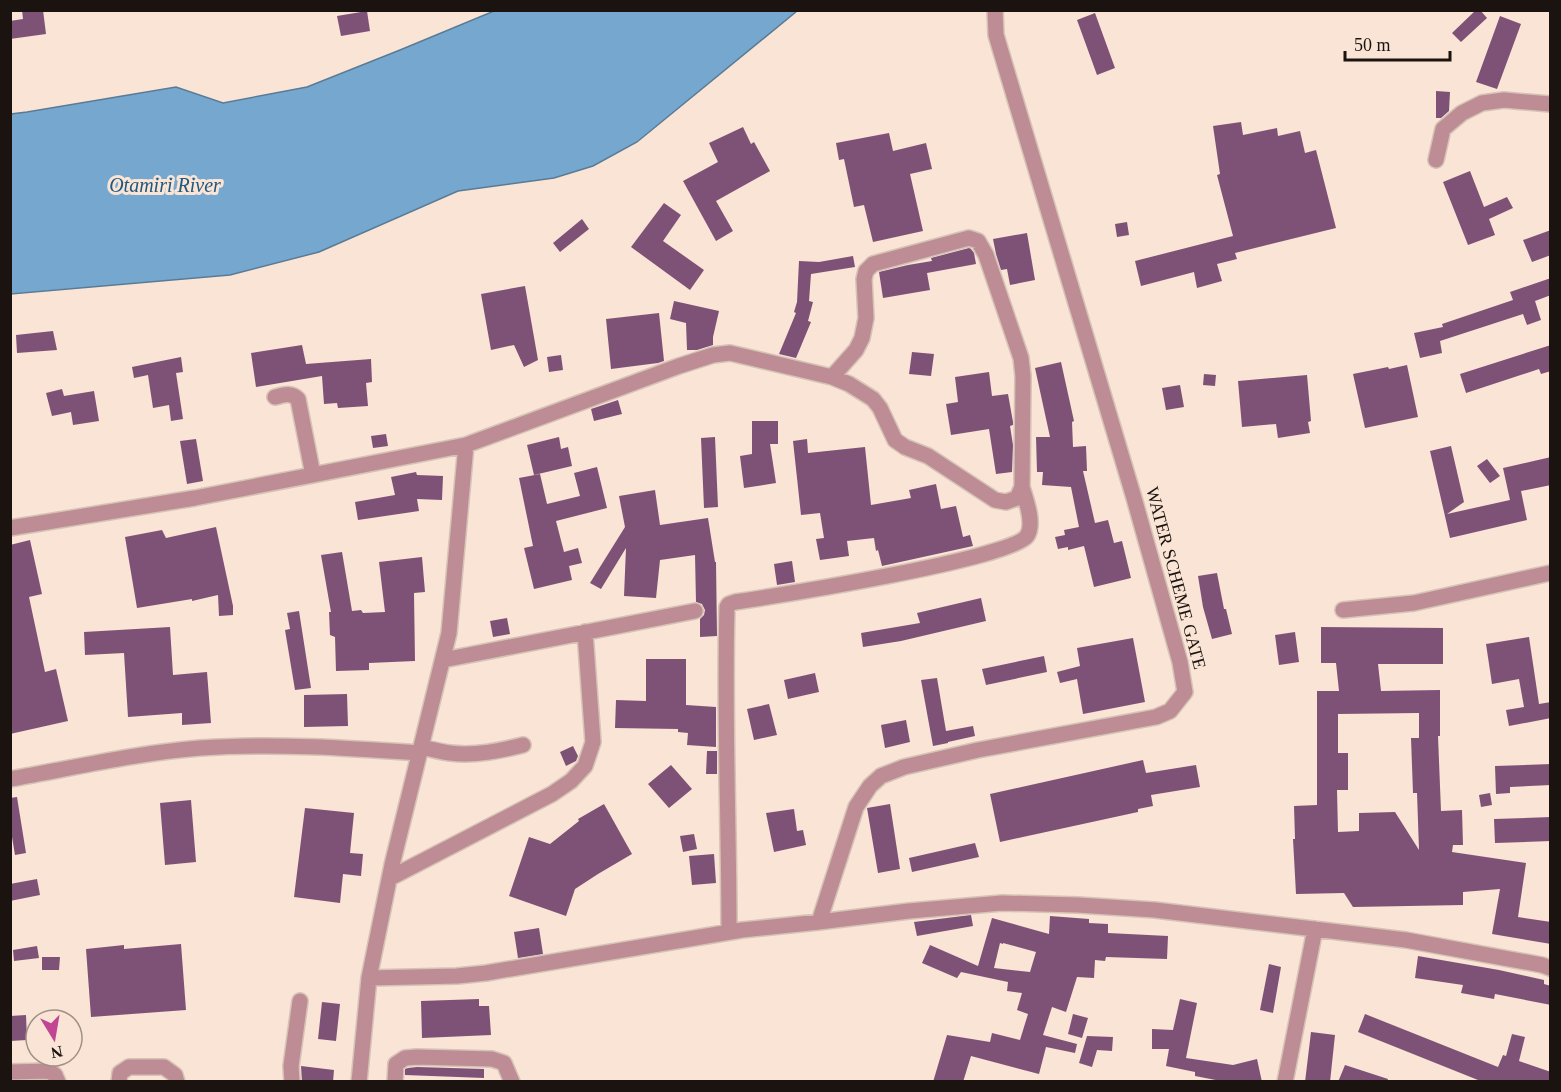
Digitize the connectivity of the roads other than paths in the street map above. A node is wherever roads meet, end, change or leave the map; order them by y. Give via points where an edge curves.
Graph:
1 (995, 10) edge
2 (1551, 104) edge
3 (1436, 160) dead end
4 (832, 377) junction
5 (275, 397) dead end
6 (466, 445) junction
7 (313, 474) junction
8 (1022, 487) junction
9 (10, 528) edge
10 (1551, 573) edge
11 (1343, 610) dead end
12 (695, 611) dead end
13 (585, 632) junction
14 (443, 660) junction
15 (523, 744) dead end
16 (421, 750) junction
17 (10, 780) edge
18 (390, 878) junction
19 (819, 922) junction
20 (1316, 929) junction
21 (729, 932) junction
22 (1551, 968) edge
23 (369, 978) junction
24 (300, 1001) dead end
25 (10, 1072) edge
26 (58, 1082) edge
27 (119, 1082) edge
28 (177, 1082) edge
29 (292, 1082) edge
30 (359, 1082) edge
31 (395, 1082) edge
32 (512, 1082) edge
33 (1285, 1082) edge

1 - 19 street, WATER SCHEME GATE via 996,35 1137,508 1185,692 1170,711 1156,717 978,750 881,776 856,807
2 - 3 street via 1504,100 1482,104 1443,129
4 - 6 street via 730,353 713,355
4 - 8 street via 873,399 895,440 928,456 995,500 1017,498
4 - 8 street via 862,338 866,318 864,279 873,264 969,238 978,241 1021,358
5 - 7 street via 289,394 298,399
6 - 7 street
6 - 14 street via 449,633
7 - 9 street
8 - 21 street via 1029,512 1028,536 1011,546 894,575 735,602 727,607
10 - 11 street via 1414,603
12 - 13 street
13 - 14 street
13 - 18 street via 593,742 585,766 552,794
14 - 16 street
15 - 16 street via 495,752
16 - 17 street via 200,748 149,753
16 - 18 street
18 - 23 street
19 - 20 street via 1002,903 1155,910
19 - 21 street
20 - 22 street via 1406,940
20 - 33 street
21 - 23 street via 486,973
23 - 30 street
24 - 29 street
25 - 26 street via 49,1071
27 - 28 street via 120,1073 129,1067 164,1067 176,1075
31 - 32 street via 396,1064 417,1057 492,1059 504,1063

